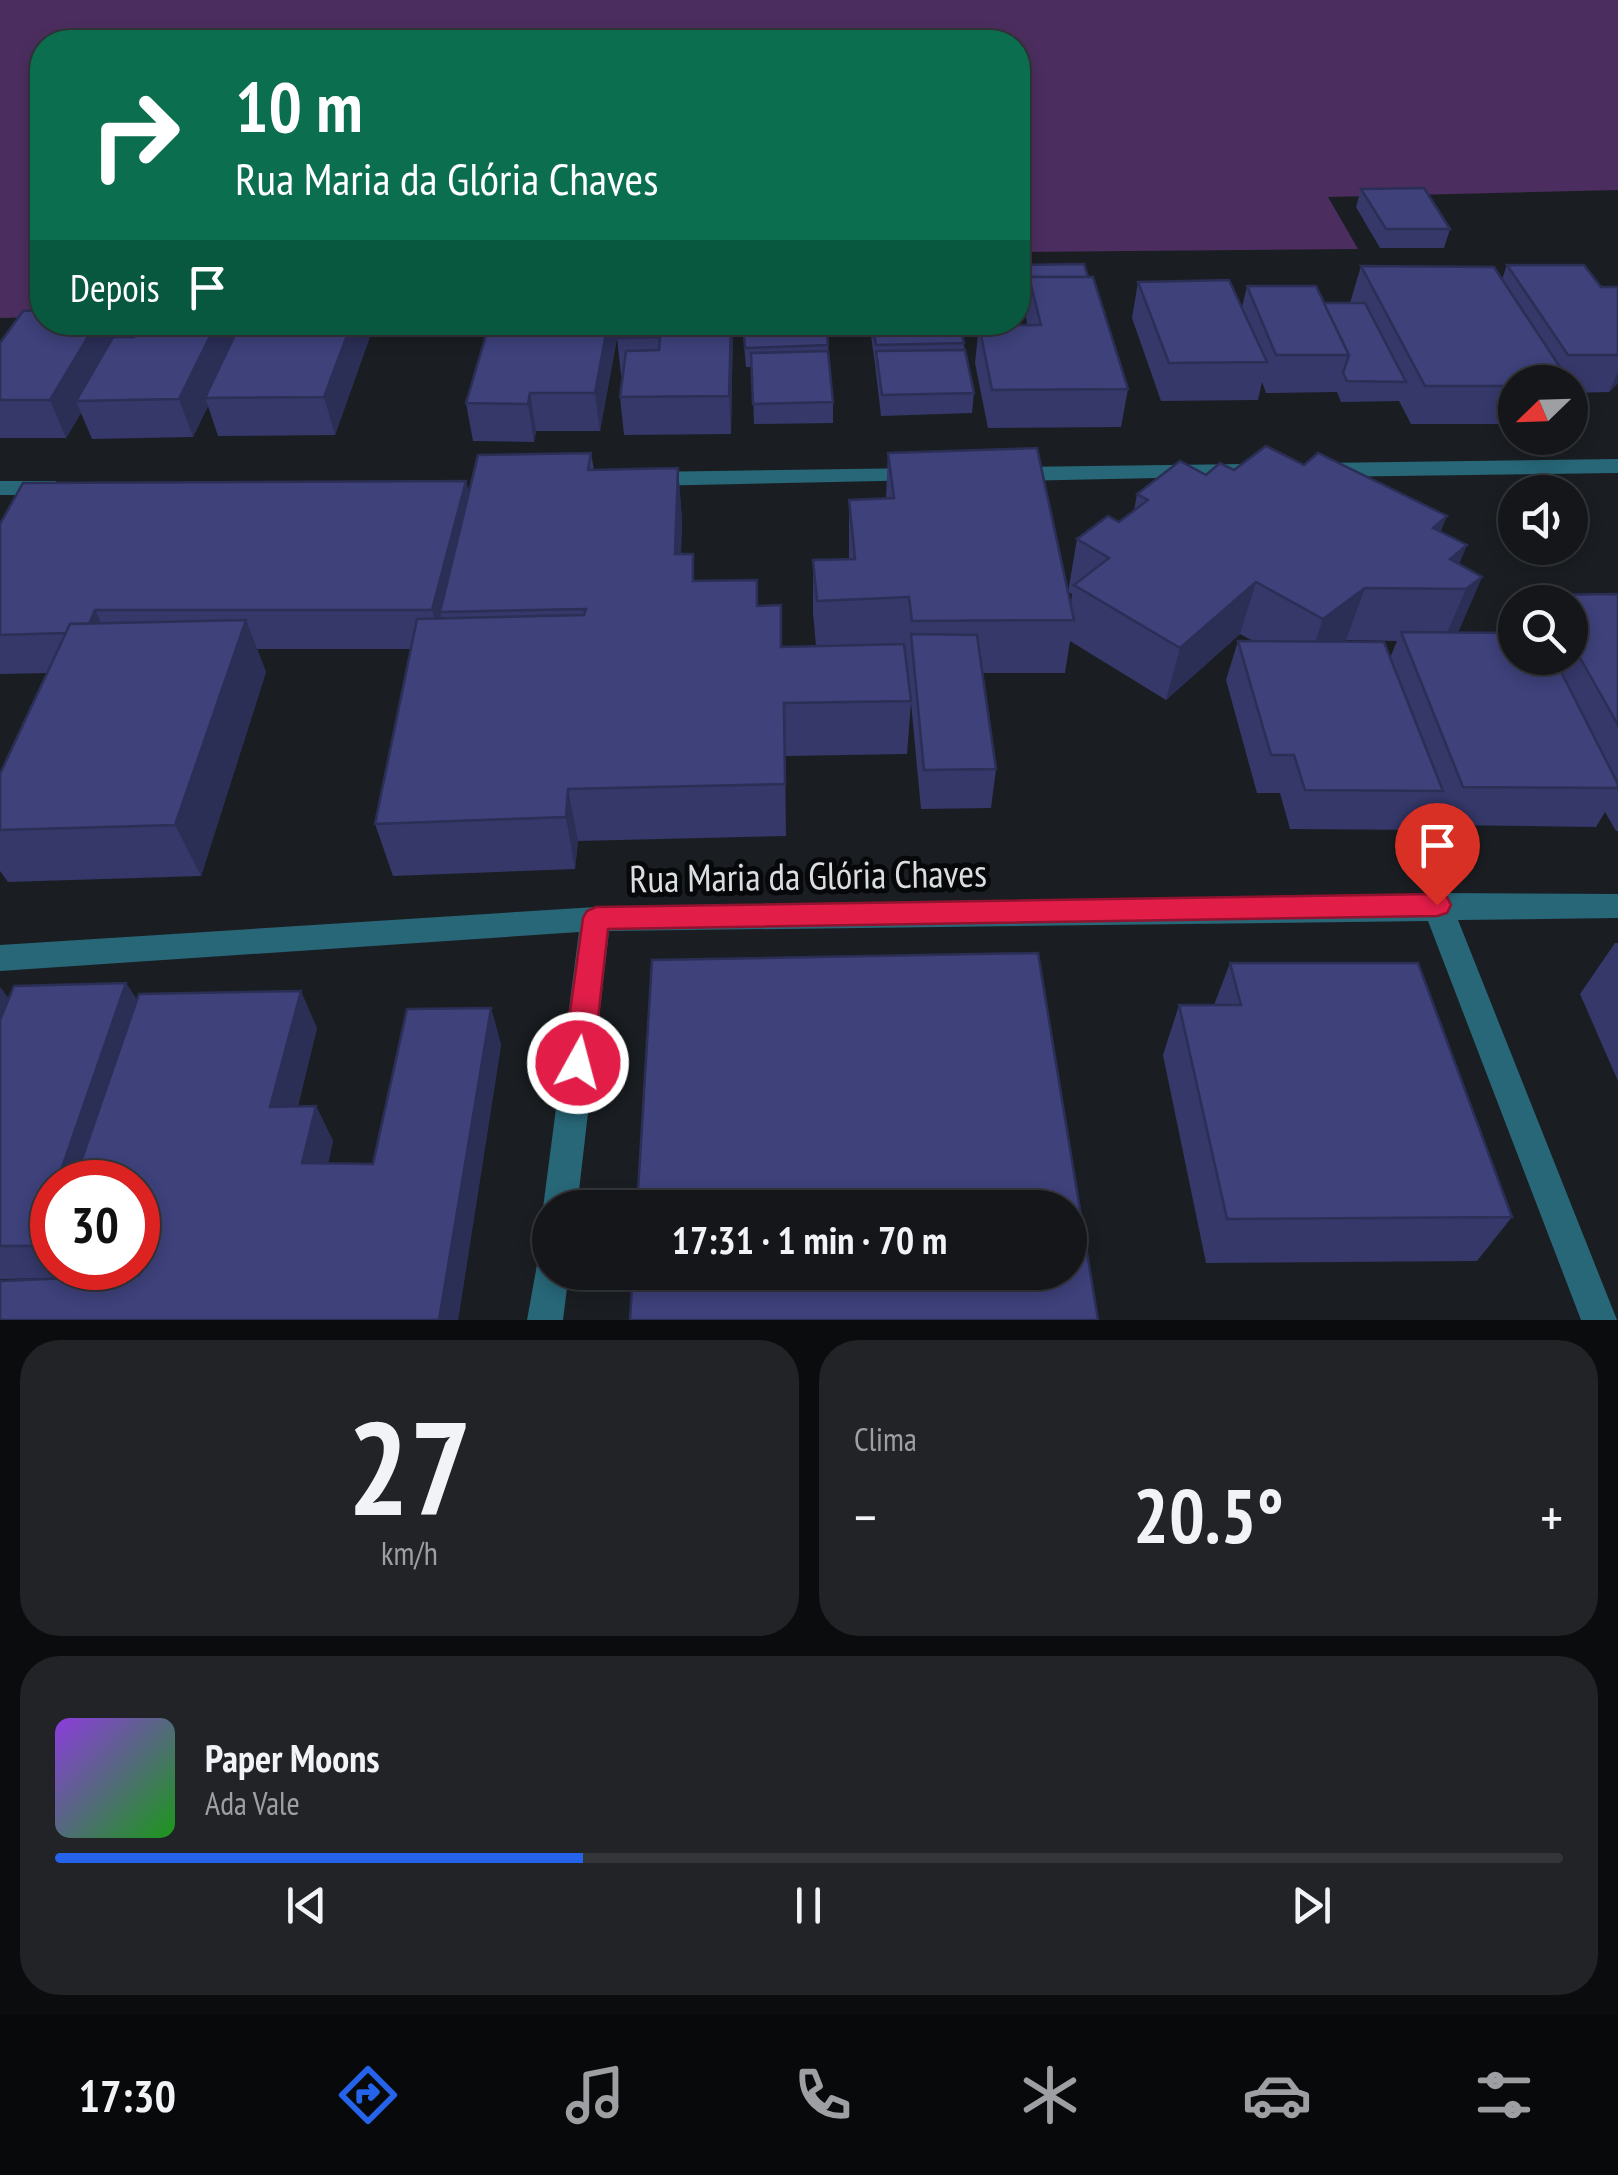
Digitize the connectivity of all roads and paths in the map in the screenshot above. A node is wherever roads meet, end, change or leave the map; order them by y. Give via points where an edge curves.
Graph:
1 (1618, 466) edge
2 (1298, 470) edge
3 (1258, 471) edge
4 (979, 474) edge
5 (939, 475) edge
6 (619, 480) edge
7 (80, 487) edge
8 (0, 488) edge
9 (1437, 905) junction
10 (1618, 906) edge
11 (596, 918) junction
12 (0, 958) edge
13 (562, 1190) edge
14 (549, 1290) edge
15 (545, 1320) edge
16 (1599, 1320) edge

1 - 2 street
3 - 4 street
5 - 6 street
7 - 8 street
9 - 10 street, Rua Maria da Glória Chaves
9 - 11 street, Rua Maria da Glória Chaves
9 - 16 street
11 - 12 street, Rua Maria da Glória Chaves
11 - 13 street
14 - 15 street

